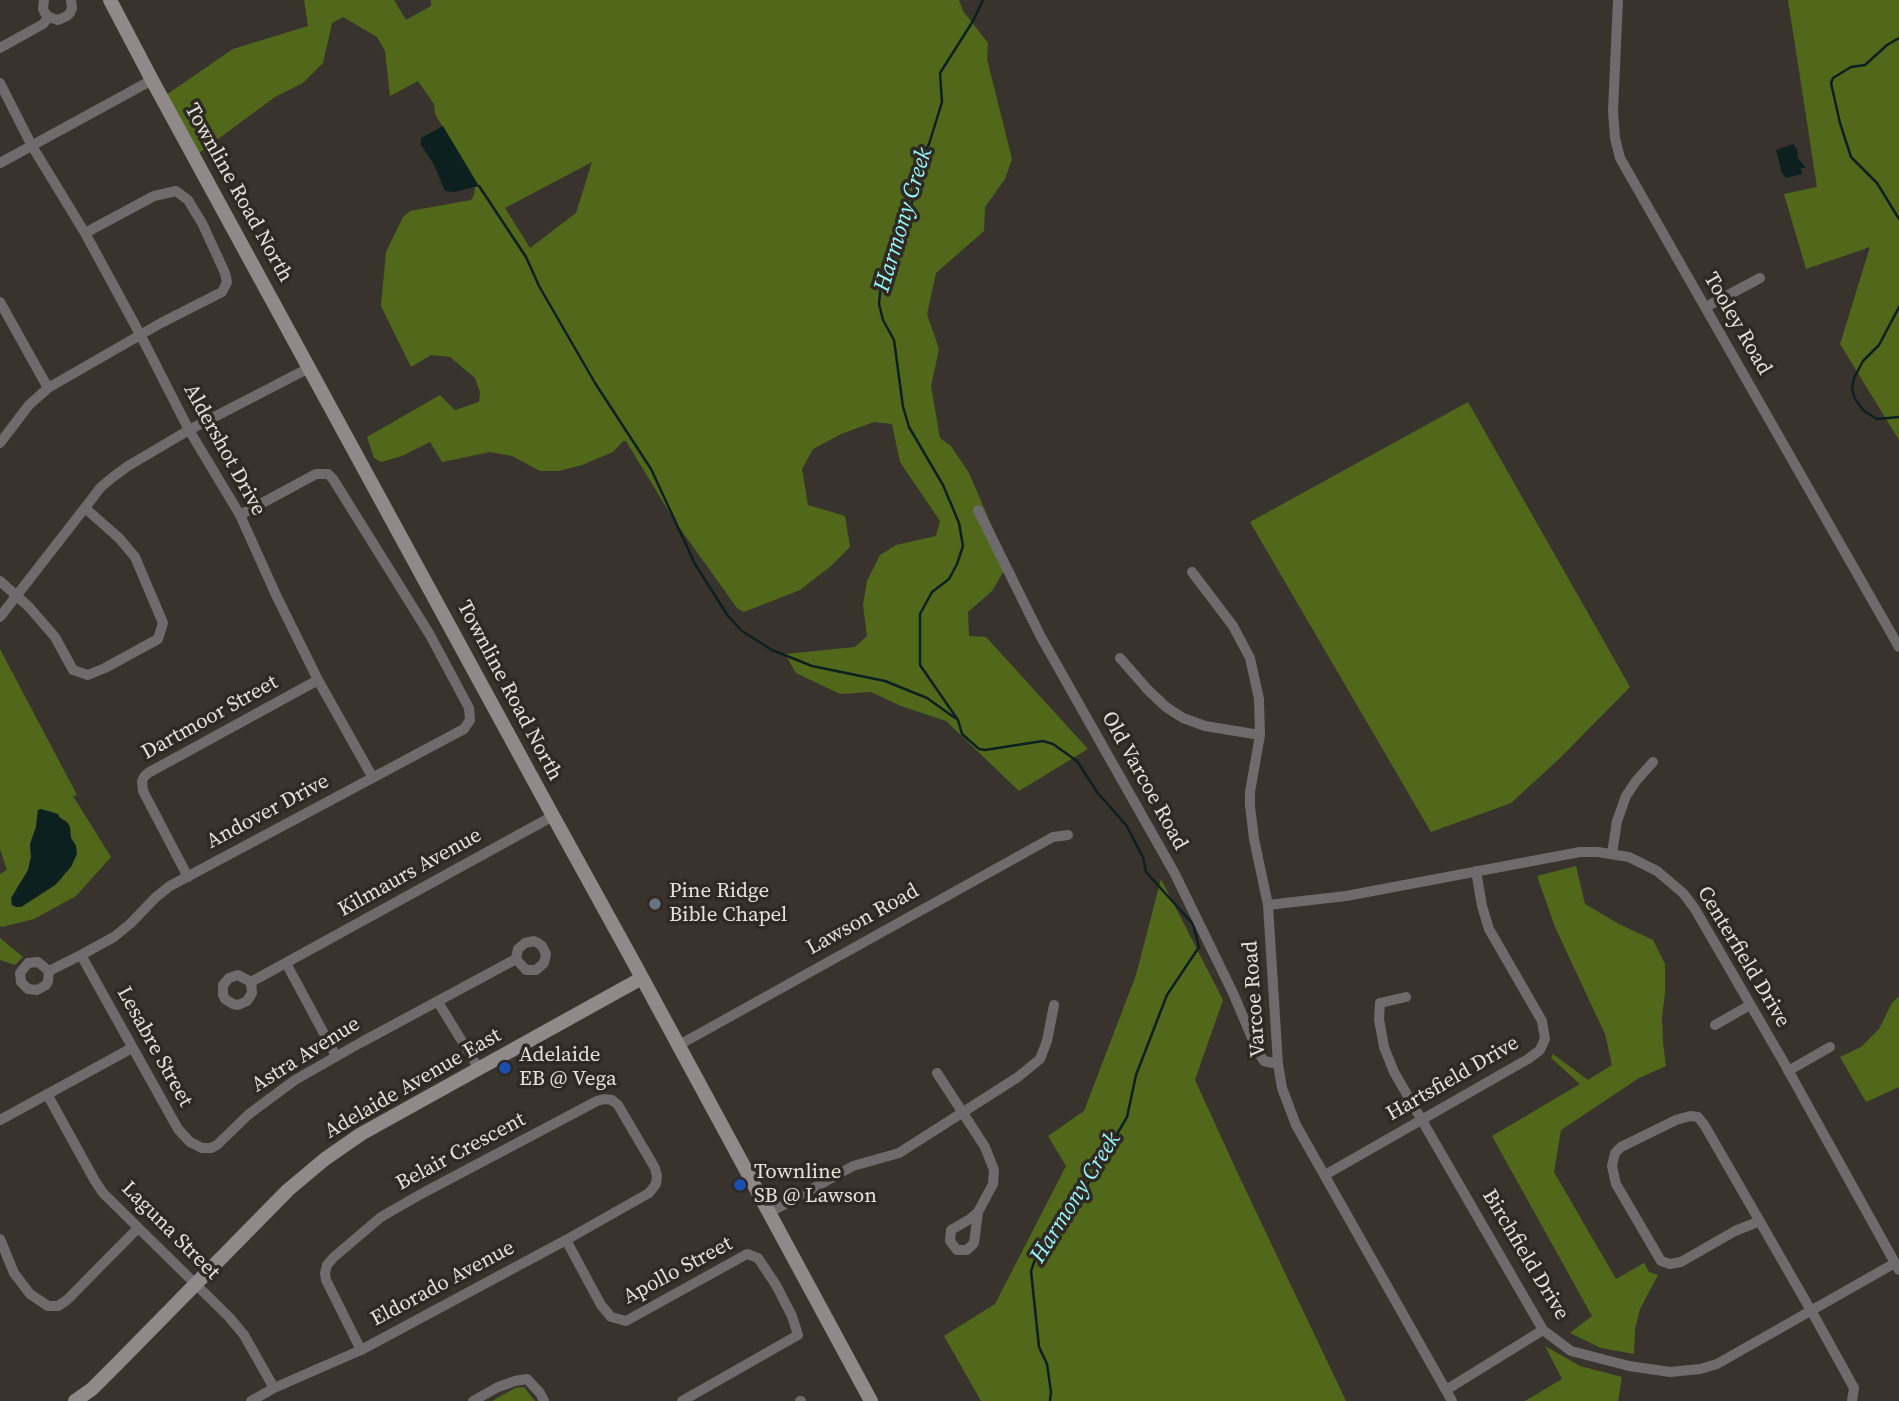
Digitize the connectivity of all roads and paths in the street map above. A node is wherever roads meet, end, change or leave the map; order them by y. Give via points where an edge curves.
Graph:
1 (44, 0) edge
2 (71, 0) edge
3 (110, 0) edge
4 (1618, 0) edge
5 (50, 17) junction
6 (0, 48) edge
7 (152, 80) junction
8 (0, 83) edge
9 (32, 146) junction
10 (0, 163) edge
11 (85, 233) junction
12 (1760, 278) dead end
13 (0, 302) edge
14 (1706, 307) junction
15 (141, 336) junction
16 (309, 368) junction
17 (48, 388) junction
18 (189, 430) junction
19 (0, 443) edge
20 (85, 508) junction
21 (978, 510) dead end
22 (240, 514) junction
23 (1192, 572) dead end
24 (0, 581) edge
25 (17, 594) junction
26 (0, 617) edge
27 (1899, 647) edge
28 (1120, 658) dead end
29 (318, 680) junction
30 (1260, 735) junction
31 (1653, 762) dead end
32 (373, 778) junction
33 (553, 816) junction
34 (1068, 835) dead end
35 (1612, 854) junction
36 (1476, 872) junction
37 (188, 877) junction
38 (1268, 905) junction
39 (81, 956) junction
40 (516, 959) dead end
41 (286, 963) junction
42 (49, 971) dead end
43 (642, 978) junction
44 (251, 982) dead end
45 (1406, 997) dead end
46 (438, 1002) junction
47 (1054, 1004) dead end
48 (1751, 1005) junction
49 (1715, 1025) dead end
50 (679, 1045) junction
51 (1830, 1047) dead end
52 (132, 1048) junction
53 (336, 1056) junction
54 (1278, 1064) junction
55 (479, 1069) junction
56 (1788, 1071) junction
57 (937, 1073) dead end
58 (47, 1094) junction
59 (963, 1113) junction
60 (0, 1120) edge
61 (1423, 1120) junction
62 (202, 1149) joint
63 (1325, 1175) junction
64 (649, 1193) joint
65 (978, 1212) dead end
66 (769, 1213) junction
67 (1759, 1221) junction
68 (138, 1228) junction
69 (0, 1239) edge
70 (566, 1240) junction
71 (1897, 1266) edge
72 (196, 1284) junction
73 (1811, 1311) junction
74 (1543, 1330) junction
75 (361, 1350) junction
76 (274, 1388) junction
77 (1446, 1390) junction
78 (75, 1401) edge
79 (251, 1401) edge
80 (472, 1401) edge
81 (544, 1401) edge
82 (682, 1401) edge
83 (871, 1401) edge
84 (1452, 1401) edge
85 (1852, 1401) edge

1 - 5 street via 43,9
2 - 5 street via 67,16
3 - 7 main road, Townline Road North
4 - 14 street, Tooley Road via 1613,111 1620,158
5 - 6 street
7 - 9 street
7 - 16 main road, Townline Road North
8 - 9 street, Aldershot Drive
9 - 10 street
9 - 11 street, Aldershot Drive
11 - 15 street, Aldershot Drive
11 - 15 street via 154,196 176,191 188,200 202,223 225,274 222,292
12 - 14 street
13 - 17 street
14 - 27 street, Tooley Road
15 - 17 street
15 - 18 street, Aldershot Drive
16 - 18 street
16 - 33 main road, Townline Road North
17 - 19 street
18 - 20 street via 113,477
18 - 22 street, Aldershot Drive
20 - 25 street
20 - 25 street via 135,557 163,623 159,639 88,675 73,670 55,637
21 - 54 street, Old Varcoe Road via 1041,637 1175,874 1258,1052 1264,1061
22 - 29 street, Aldershot Drive
22 - 32 street, Andover Drive via 316,474 328,474 401,586 469,708 470,720 464,729
23 - 30 street, Varcoe Road via 1223,610 1250,658 1259,699
24 - 25 street
25 - 26 street
28 - 30 street via 1148,690 1183,718
29 - 32 street, Aldershot Drive
29 - 37 street, Dartmoor Street via 144,776 143,791
30 - 38 street, Varcoe Road via 1250,806
31 - 35 street via 1626,796
32 - 37 street, Andover Drive
33 - 41 street, Kilmaurs Avenue
33 - 43 main road, Townline Road North
34 - 50 street, Lawson Road via 1053,837
35 - 36 street, Centerfield Drive via 1566,854
35 - 48 street, Centerfield Drive via 1657,871 1683,893
36 - 38 street, Centerfield Drive
36 - 61 street, Hartsfield Drive via 1489,929 1542,1021 1545,1039 1528,1059
37 - 39 street, Andover Drive via 156,897 114,936
38 - 54 street, Varcoe Road
39 - 42 street, Andover Drive
39 - 52 street, Lesabre Street
40 - 46 street, Astra Avenue
41 - 44 street, Kilmaurs Avenue
41 - 53 street
43 - 50 main road, Townline Road North
43 - 55 main road, Adelaide Avenue East
45 - 61 street, Birchfield Drive via 1380,1003 1379,1019 1394,1072
46 - 53 street, Astra Avenue
46 - 55 street
47 - 59 street via 1040,1059
48 - 49 street
48 - 56 street, Centerfield Drive
50 - 66 main road, Townline Road North
51 - 56 street
52 - 58 street
52 - 62 street, Lesabre Street via 178,1129
53 - 62 street, Astra Avenue via 249,1114 217,1145
54 - 63 street, Varcoe Road via 1296,1125
55 - 72 main road, Adelaide Avenue East via 325,1159
56 - 71 street, Centerfield Drive
57 - 59 street
58 - 60 street
58 - 68 street, Laguna Street via 103,1193
59 - 65 street via 994,1170 993,1184
59 - 66 street via 899,1153 853,1166
61 - 63 street, Hartsfield Drive
61 - 74 street, Birchfield Drive
63 - 77 street, Varcoe Road
64 - 70 street, Eldorado Avenue
64 - 75 street, Belair Crescent via 656,1185 655,1168 618,1105 604,1099 421,1194 381,1217 327,1265 326,1280
66 - 83 main road, Townline Road North
67 - 67 street via 1698,1117 1676,1120 1615,1153 1616,1184 1661,1261 1681,1262
67 - 73 street
68 - 69 street via 58,1306 48,1306 30,1294 14,1273
68 - 72 street, Laguna Street
70 - 75 street, Eldorado Avenue
70 - 82 street, Apollo Street via 601,1305 611,1317 626,1321 747,1254 758,1258 782,1295 798,1335
71 - 73 street, Birchfield Drive
72 - 76 street, Laguna Street via 244,1335
72 - 78 main road, Adelaide Avenue East
73 - 74 street, Birchfield Drive via 1717,1364 1670,1373 1571,1351
73 - 85 street via 1854,1388
74 - 77 street
75 - 76 street, Eldorado Avenue
76 - 79 street, Eldorado Avenue
77 - 84 street, Varcoe Road
80 - 81 street via 527,1379

